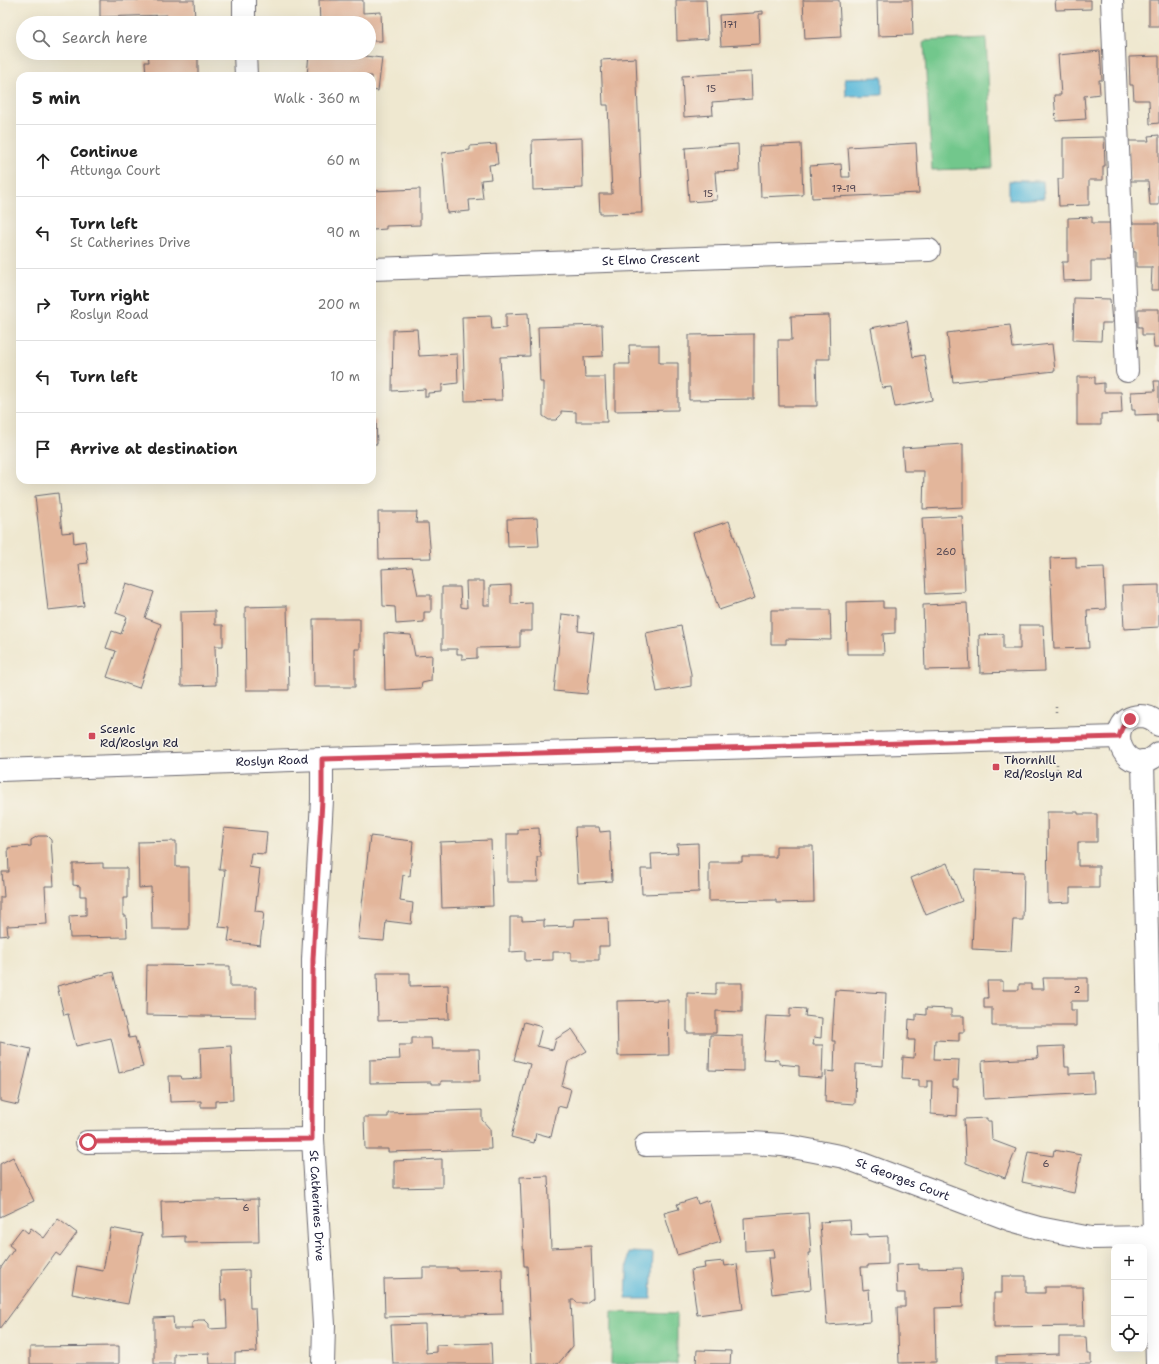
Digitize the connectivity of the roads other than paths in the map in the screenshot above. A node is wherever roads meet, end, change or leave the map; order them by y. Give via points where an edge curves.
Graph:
1 (244, 0) edge
2 (1112, 0) edge
3 (244, 16) edge
4 (245, 60) edge
5 (246, 72) edge
6 (929, 250) dead end
7 (376, 269) edge
8 (1127, 371) dead end
9 (1159, 725) edge
10 (1119, 737) junction
11 (1151, 757) edge
12 (322, 759) junction
13 (0, 770) edge
14 (312, 1139) junction
15 (88, 1142) dead end
16 (646, 1145) dead end
17 (1155, 1237) junction
18 (323, 1364) edge
19 (1157, 1364) edge

1 - 3 street
2 - 8 street
4 - 5 street
6 - 7 street, St Elmo Crescent
9 - 10 street via 1151,718 1137,716 1124,724
10 - 11 street via 1119,745 1135,760
10 - 12 street, Roslyn Road
11 - 17 street
12 - 13 street, Roslyn Road
12 - 14 street, St Catherines Drive via 313,959
14 - 15 street
14 - 18 street, St Catherines Drive via 324,1325
16 - 17 street, St Georges Court via 782,1145 844,1157 1039,1228 1091,1238
17 - 19 street

